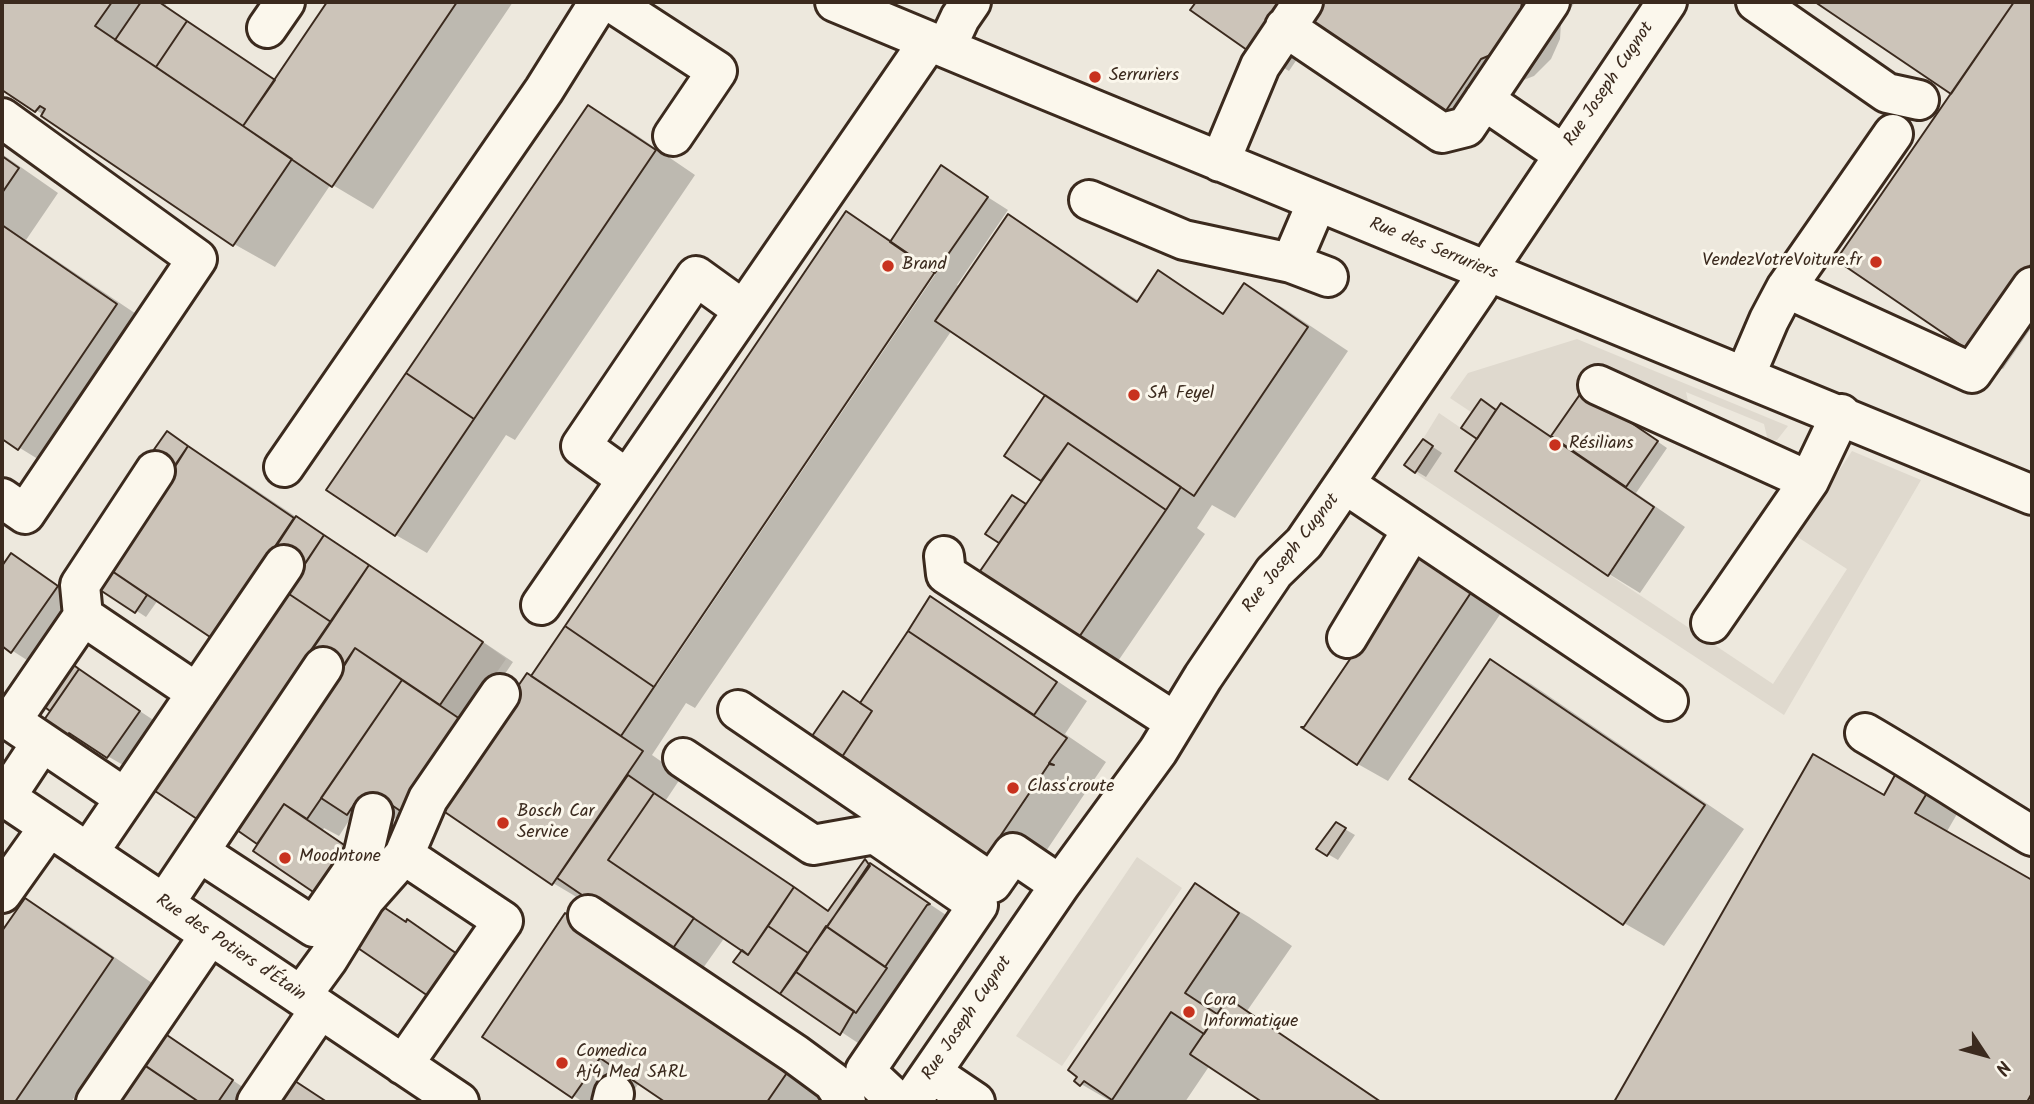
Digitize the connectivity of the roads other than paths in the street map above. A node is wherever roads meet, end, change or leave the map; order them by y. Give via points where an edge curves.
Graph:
1 (599, 2) edge
2 (611, 2) edge
3 (835, 2) edge
4 (971, 2) edge
5 (1550, 2) edge
6 (1668, 2) edge
7 (1756, 2) edge
8 (1294, 14) edge
9 (937, 45) junction
10 (1484, 100) junction
11 (1919, 100) dead end
12 (2, 118) edge
13 (1893, 134) dead end
14 (673, 136) dead end
15 (1563, 154) junction
16 (1220, 162) junction
17 (1089, 200) dead end
18 (1317, 202) junction
19 (1291, 263) junction
20 (1487, 272) junction
21 (1328, 276) dead end
22 (2032, 287) edge
23 (1786, 288) junction
24 (743, 310) junction
25 (1745, 376) junction
26 (1598, 385) dead end
27 (1841, 414) junction
28 (284, 467) dead end
29 (155, 471) dead end
30 (627, 479) junction
31 (1809, 481) junction
32 (1345, 484) junction
33 (2032, 495) edge
34 (2, 498) edge
35 (1412, 530) junction
36 (944, 556) dead end
37 (284, 565) dead end
38 (541, 605) dead end
39 (83, 616) junction
40 (1711, 623) dead end
41 (1347, 638) dead end
42 (323, 667) dead end
43 (197, 693) junction
44 (500, 694) dead end
45 (1668, 701) dead end
46 (738, 710) dead end
47 (1175, 722) junction
48 (1865, 733) dead end
49 (43, 742) junction
50 (683, 758) dead end
51 (4, 797) edge
52 (125, 798) junction
53 (373, 813) dead end
54 (49, 827) junction
55 (2032, 836) edge
56 (199, 852) junction
57 (88, 853) junction
58 (404, 855) junction
59 (1060, 886) junction
60 (2, 893) edge
61 (985, 894) junction
62 (164, 904) junction
63 (588, 915) dead end
64 (210, 935) junction
65 (1024, 937) junction
66 (311, 1003) junction
67 (403, 1065) junction
68 (921, 1088) edge
69 (96, 1102) edge
70 (257, 1102) edge
71 (459, 1102) edge
72 (846, 1102) edge
73 (898, 1102) edge
74 (975, 1102) edge

1 - 28 street via 544,90
2 - 14 street via 717,71
3 - 9 street, Rue des Serruriers
4 - 9 street
5 - 10 street
6 - 15 street, Rue Joseph Cugnot
7 - 11 street via 1887,93
8 - 10 street via 1442,133 1466,127
8 - 16 street via 1259,66
9 - 16 street, Rue des Serruriers
9 - 24 street
10 - 15 street
12 - 34 street via 197,259 25,514
13 - 23 street
15 - 20 street, Rue Joseph Cugnot
16 - 18 street, Rue des Serruriers
17 - 19 street via 1184,240
18 - 19 street
18 - 20 street, Rue des Serruriers
19 - 21 street
20 - 25 street, Rue des Serruriers
20 - 32 street, Rue Joseph Cugnot
22 - 23 street via 1972,373
23 - 25 street
24 - 30 street
24 - 30 street via 696,276 581,446
25 - 27 street, Rue des Serruriers
26 - 31 street
27 - 31 street
27 - 33 street, Rue des Serruriers
29 - 39 street via 80,585
30 - 38 street
31 - 40 street
32 - 35 street
32 - 47 street, Rue Joseph Cugnot via 1304,543 1274,572
35 - 41 street
35 - 45 street
36 - 47 street via 946,574
37 - 43 street
39 - 43 street
39 - 49 street via 11,720
42 - 56 street
43 - 52 street
44 - 58 street via 428,799
46 - 61 street
47 - 59 street, Rue Joseph Cugnot
48 - 55 street
49 - 51 street
49 - 52 street
50 - 61 street via 813,845 875,834
51 - 54 street, Rue des Potiers d'Étain
52 - 57 street
53 - 56 street via 363,856 314,927
54 - 57 street, Rue des Potiers d'Étain
54 - 60 street
56 - 62 street
57 - 62 street, Rue des Potiers d'Étain
58 - 66 street via 365,899 328,959
58 - 67 street via 503,922
59 - 61 street via 1013,853
59 - 65 street, Rue Joseph Cugnot
61 - 65 street
61 - 73 street via 865,1070
62 - 64 street, Rue des Potiers d'Étain
63 - 72 street via 795,1054 833,1082
64 - 66 street, Rue des Potiers d'Étain
64 - 69 street
65 - 68 street, Rue Joseph Cugnot
66 - 67 street, Rue des Potiers d'Étain
66 - 70 street
67 - 71 street, Rue des Potiers d'Étain
68 - 74 street

